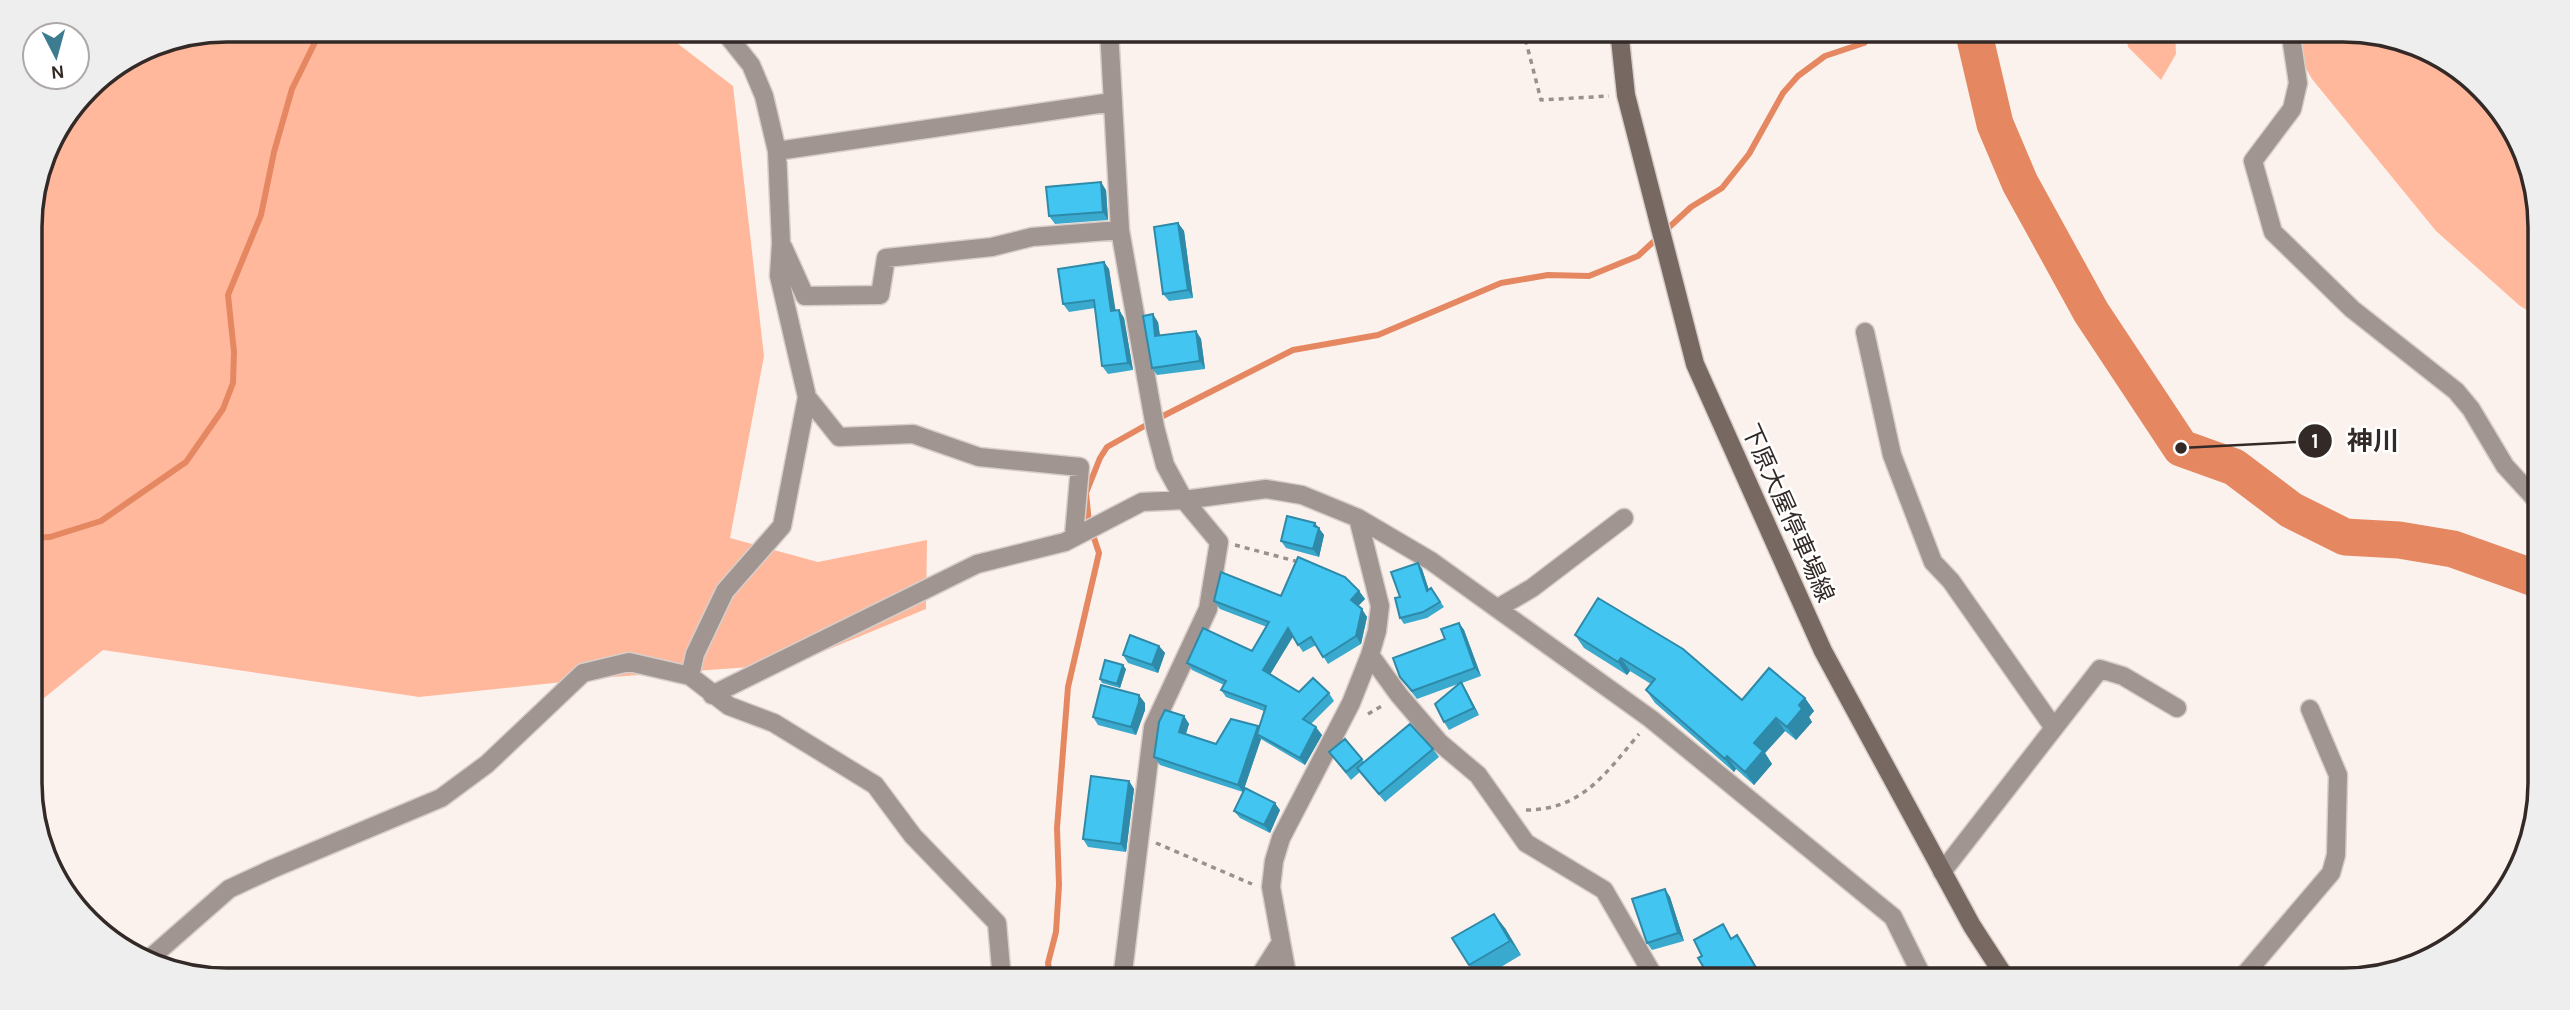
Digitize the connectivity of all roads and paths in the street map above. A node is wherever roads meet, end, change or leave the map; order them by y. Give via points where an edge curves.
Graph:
1 (733, 42) edge
2 (1110, 42) edge
3 (1526, 42) edge
4 (1620, 42) edge
5 (2292, 42) edge
6 (1626, 95) junction
7 (1112, 102) junction
8 (777, 151) junction
9 (1121, 230) junction
10 (781, 243) junction
11 (1865, 332) dead end
12 (807, 397) junction
13 (2528, 491) edge
14 (1184, 500) junction
15 (1358, 518) junction
16 (1624, 518) dead end
17 (1074, 535) junction
18 (1219, 542) junction
19 (1303, 564) edge
20 (1498, 608) junction
21 (1370, 655) junction
22 (690, 676) junction
23 (712, 695) junction
24 (1399, 695) junction
25 (2177, 708) dead end
26 (2310, 709) dead end
27 (1651, 719) junction
28 (1341, 724) junction
29 (2054, 727) junction
30 (1503, 810) junction
31 (1140, 836) junction
32 (1942, 872) junction
33 (1271, 887) junction
34 (1280, 944) junction
35 (156, 953) edge
36 (1001, 968) edge
37 (1124, 968) edge
38 (1265, 968) edge
39 (1285, 968) edge
40 (1649, 968) edge
41 (1918, 968) edge
42 (1998, 968) edge
43 (2249, 968) edge

1 - 8 street via 751,65 764,96
2 - 7 street
3 - 6 path via 1541,100
4 - 6 main road, 下原大屋停車場線
5 - 13 street via 2298,83 2292,109 2253,161 2273,232 2351,309 2456,391 2505,466
6 - 32 main road, 下原大屋停車場線 via 1695,364 1823,651
7 - 8 street
7 - 9 street
8 - 10 street
9 - 10 street via 1032,237 992,247 886,258 880,295 865,296 805,296
9 - 14 street via 1155,427 1165,465
10 - 12 street via 779,276
11 - 29 street via 1892,455 1933,562
12 - 17 street via 839,437 913,434 979,457 1080,467
12 - 22 street via 782,526 725,591 695,654
14 - 15 street via 1266,489 1302,495
14 - 17 street via 1142,502
14 - 18 street
15 - 20 street
15 - 21 street via 1380,606
16 - 20 street
17 - 23 street via 1065,542 976,564
18 - 19 path
18 - 31 street via 1208,609 1153,727
20 - 27 street
21 - 24 street
21 - 28 street
22 - 23 street
22 - 35 street via 629,662 583,674 487,764 441,797 229,889
23 - 36 street via 774,723 875,785 913,836 997,923
24 - 28 path via 1352,724
24 - 30 street via 1440,743 1478,775
25 - 29 street via 2123,676 2100,669
26 - 43 street via 2338,775 2336,856 2331,873
27 - 30 path via 1594,787 1571,801 1536,810
27 - 41 street via 1894,917
28 - 33 street via 1281,838
29 - 32 street
30 - 40 street via 1526,843 1604,890
31 - 33 path via 1257,886
31 - 37 street
32 - 42 main road, 下原大屋停車場線
33 - 34 street
34 - 38 street
34 - 39 street

